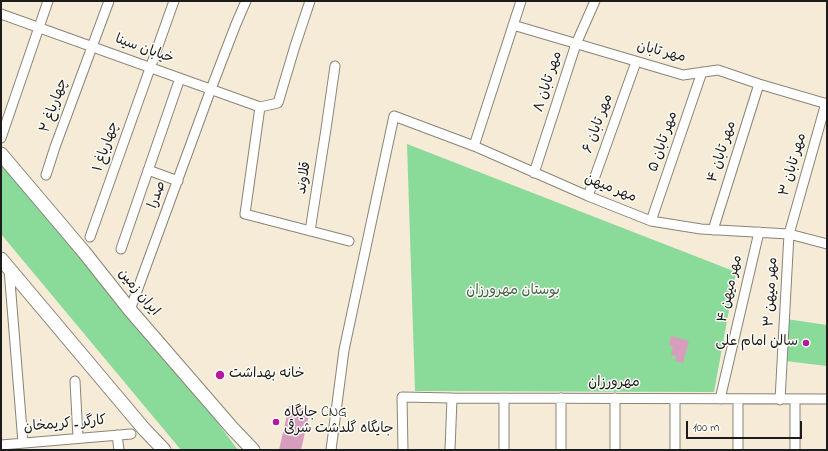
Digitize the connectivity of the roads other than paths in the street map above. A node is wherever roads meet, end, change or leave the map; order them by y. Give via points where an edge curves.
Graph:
1 (48, 1) edge
2 (109, 1) edge
3 (174, 1) edge
4 (246, 1) edge
5 (310, 1) edge
6 (521, 1) edge
7 (595, 1) edge
8 (1, 14) edge
9 (513, 25) junction
10 (39, 28) junction
11 (576, 44) junction
12 (92, 47) junction
13 (636, 62) junction
14 (335, 66) dead end
15 (150, 68) junction
16 (702, 72) junction
17 (180, 78) junction
18 (759, 84) junction
19 (211, 89) junction
20 (827, 104) edge
21 (260, 107) junction
22 (1, 138) edge
23 (474, 146) junction
24 (1, 154) edge
25 (148, 170) junction
26 (534, 173) junction
27 (46, 175) dead end
28 (178, 181) junction
29 (588, 196) junction
30 (652, 221) junction
31 (713, 230) junction
32 (310, 231) junction
33 (759, 232) junction
34 (789, 234) junction
35 (90, 237) dead end
36 (349, 241) dead end
37 (827, 244) edge
38 (121, 249) dead end
39 (5, 264) edge
40 (130, 310) junction
41 (75, 381) dead end
42 (452, 398) junction
43 (504, 398) junction
44 (561, 398) junction
45 (615, 398) junction
46 (675, 399) junction
47 (720, 399) junction
48 (738, 399) junction
49 (795, 399) junction
50 (827, 399) edge
51 (780, 400) junction
52 (232, 428) junction
53 (131, 434) dead end
54 (117, 435) junction
55 (78, 438) junction
56 (52, 440) junction
57 (23, 443) junction
58 (1, 445) edge
59 (52, 450) edge
60 (119, 450) edge
61 (164, 450) edge
62 (246, 450) edge
63 (252, 450) edge
64 (331, 450) edge
65 (403, 450) edge
66 (450, 450) edge
67 (504, 450) edge
68 (561, 450) edge
69 (615, 450) edge
70 (675, 450) edge
71 (738, 450) edge
72 (795, 450) edge

1 - 10 street
2 - 12 street, چهارباغ ۲
3 - 15 street, چهارباغ ۱
4 - 19 street, صدرا
5 - 21 street via 278,103
6 - 9 street
7 - 11 street, مهر تابان ۸
8 - 10 street, خیابان سینا
9 - 11 street, مهر تابان
9 - 23 street
10 - 12 street, خیابان سینا
10 - 22 street
11 - 13 street, مهر تابان
11 - 26 street, مهر تابان ۸
12 - 15 street, خیابان سینا
12 - 27 street, چهارباغ ۲
13 - 16 street, مهر تابان via 683,76
13 - 29 street, مهر تابان ۶
14 - 32 street, قلاوند
15 - 17 street, خیابان سینا
15 - 35 street, چهارباغ ۱
16 - 18 street, مهر تابان via 718,70
16 - 30 street, مهر تابان ۵
17 - 19 street, خیابان سینا
17 - 25 street
18 - 20 street, مهر تابان
18 - 31 street, مهر تابان ۴
19 - 21 street, خیابان سینا
19 - 28 street, صدرا
20 - 34 street, مهر تابان ۳
21 - 32 street via 245,214
23 - 26 street, مهر میهن
23 - 64 street, مهر میهن via 394,116 344,350
24 - 40 main road, ایران زمین
25 - 28 street
25 - 38 street
26 - 29 street, مهر میهن
28 - 40 street, صدرا
29 - 30 street, مهر میهن
30 - 31 street, مهر میهن
31 - 33 street, مهر میهن
32 - 36 street
33 - 34 street, مهر میهن
33 - 47 street, مهر میهن ۴
34 - 37 street, مهر میهن
34 - 51 street, مهر میهن ۳
39 - 57 street
39 - 61 main road
40 - 52 main road, ایران زمین
41 - 55 street
42 - 43 street, مهرورزان
42 - 65 street, مهرورزان via 402,397
42 - 66 street
43 - 44 street, مهرورزان
43 - 67 street
44 - 45 street, مهرورزان
44 - 68 street
45 - 46 street, مهرورزان
45 - 69 street
46 - 47 street, مهرورزان
46 - 70 street
47 - 48 street, مهرورزان
48 - 51 street, مهرورزان
48 - 71 street
49 - 50 street, مهرورزان
49 - 51 street, مهرورزان
49 - 72 street
52 - 62 main road
52 - 63 main road, ایران زمین
53 - 54 street, کارگر ـ کریمخان
54 - 55 street, کارگر ـ کریمخان
54 - 60 street
55 - 56 street, کارگر ـ کریمخان
56 - 57 street, کارگر ـ کریمخان
56 - 59 street
57 - 58 street, کارگر ـ کریمخان

